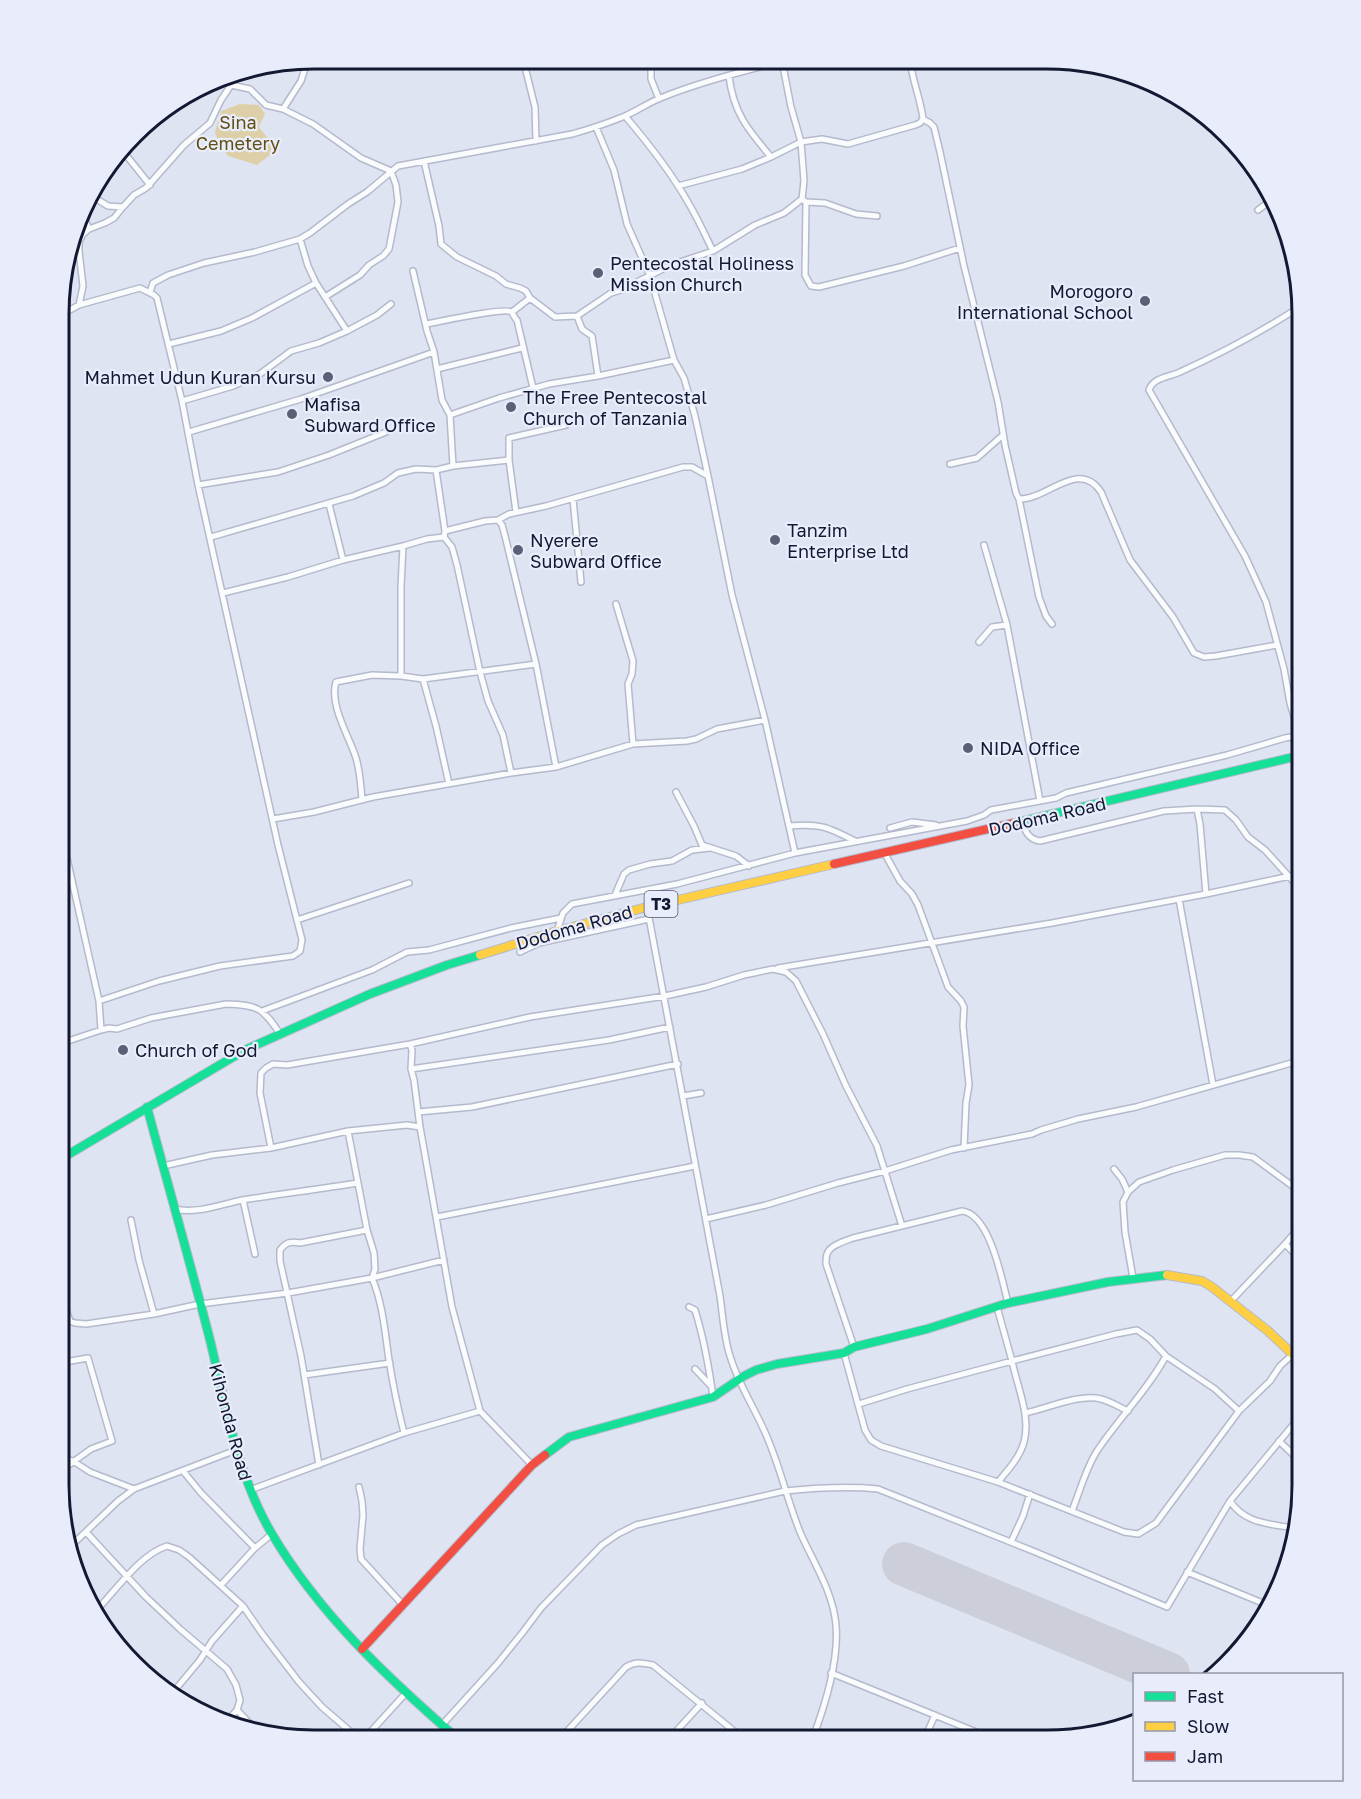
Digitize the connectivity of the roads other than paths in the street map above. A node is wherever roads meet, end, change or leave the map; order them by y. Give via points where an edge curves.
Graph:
1 (526, 69) edge
2 (651, 69) edge
3 (755, 69) edge
4 (786, 69) edge
5 (911, 69) edge
6 (305, 70) edge
7 (729, 76) junction
8 (228, 85) edge
9 (231, 86) junction
10 (659, 99) junction
11 (284, 109) junction
12 (625, 116) junction
13 (923, 119) junction
14 (596, 127) junction
15 (536, 141) junction
16 (801, 142) junction
17 (127, 156) edge
18 (771, 157) junction
19 (424, 161) junction
20 (391, 171) junction
21 (150, 185) junction
22 (678, 186) junction
23 (97, 199) edge
24 (804, 201) junction
25 (1266, 204) edge
26 (123, 207) junction
27 (1258, 210) dead end
28 (877, 216) dead end
29 (87, 223) edge
30 (89, 229) junction
31 (84, 230) edge
32 (300, 239) junction
33 (960, 248) junction
34 (713, 250) junction
35 (413, 272) dead end
36 (650, 276) junction
37 (316, 283) junction
38 (150, 292) junction
39 (325, 297) junction
40 (530, 298) junction
41 (391, 304) dead end
42 (79, 305) junction
43 (69, 310) edge
44 (512, 312) junction
45 (1292, 312) edge
46 (577, 316) junction
47 (426, 324) junction
48 (347, 331) junction
49 (169, 344) junction
50 (522, 348) junction
51 (434, 352) junction
52 (674, 360) junction
53 (437, 369) junction
54 (598, 376) junction
55 (533, 388) junction
56 (182, 401) junction
57 (450, 415) junction
58 (566, 425) dead end
59 (189, 432) junction
60 (386, 432) dead end
61 (1003, 435) junction
62 (509, 460) junction
63 (950, 464) dead end
64 (453, 466) junction
65 (436, 470) junction
66 (708, 476) junction
67 (198, 485) junction
68 (573, 498) junction
69 (1019, 499) junction
70 (329, 504) junction
71 (516, 512) junction
72 (498, 520) junction
73 (444, 534) junction
74 (211, 537) junction
75 (984, 545) dead end
76 (403, 546) junction
77 (344, 560) junction
78 (581, 582) dead end
79 (223, 593) junction
80 (615, 604) dead end
81 (1052, 624) dead end
82 (1007, 625) junction
83 (980, 642) dead end
84 (1277, 645) junction
85 (536, 664) junction
86 (480, 672) junction
87 (401, 676) junction
88 (423, 679) junction
89 (1292, 709) edge
90 (765, 720) junction
91 (1292, 737) edge
92 (633, 744) junction
93 (1292, 757) edge
94 (556, 767) junction
95 (511, 773) junction
96 (448, 784) junction
97 (676, 792) dead end
98 (362, 800) junction
99 (1040, 801) junction
100 (1197, 809) junction
101 (273, 819) junction
102 (1022, 821) junction
103 (789, 826) junction
104 (941, 826) junction
105 (890, 828) dead end
106 (855, 841) junction
107 (710, 848) junction
108 (795, 853) junction
109 (884, 853) junction
110 (749, 866) junction
111 (69, 867) edge
112 (1290, 876) junction
113 (1292, 878) edge
114 (409, 883) dead end
115 (1206, 894) junction
116 (615, 895) junction
117 (1179, 899) junction
118 (647, 907) junction
119 (561, 918) junction
120 (649, 919) junction
121 (297, 920) junction
122 (557, 931) junction
123 (934, 944) junction
124 (520, 952) dead end
125 (773, 969) junction
126 (665, 996) junction
127 (99, 1001) junction
128 (262, 1011) junction
129 (670, 1027) junction
130 (101, 1030) junction
131 (281, 1035) junction
132 (69, 1041) edge
133 (410, 1044) junction
134 (1292, 1063) edge
135 (678, 1064) junction
136 (411, 1069) junction
137 (1212, 1085) junction
138 (701, 1093) dead end
139 (683, 1096) junction
140 (147, 1107) junction
141 (418, 1112) junction
142 (420, 1127) junction
143 (348, 1131) junction
144 (271, 1148) junction
145 (964, 1148) junction
146 (69, 1154) edge
147 (163, 1166) junction
148 (695, 1166) junction
149 (1114, 1169) dead end
150 (885, 1171) junction
151 (358, 1183) junction
152 (1292, 1186) edge
153 (1128, 1192) junction
154 (243, 1200) junction
155 (174, 1209) junction
156 (436, 1217) junction
157 (706, 1219) junction
158 (131, 1220) dead end
159 (902, 1226) junction
160 (367, 1230) junction
161 (1292, 1236) edge
162 (1286, 1244) junction
163 (1292, 1250) edge
164 (255, 1254) dead end
165 (444, 1260) junction
166 (372, 1278) junction
167 (1133, 1278) junction
168 (288, 1293) junction
169 (1231, 1301) junction
170 (1008, 1303) junction
171 (200, 1304) junction
172 (689, 1307) dead end
173 (997, 1307) junction
174 (154, 1314) junction
175 (69, 1319) edge
176 (854, 1347) junction
177 (844, 1353) junction
178 (1292, 1355) joint
179 (1166, 1356) junction
180 (69, 1361) edge
181 (1012, 1361) junction
182 (390, 1363) junction
183 (694, 1369) dead end
184 (304, 1375) junction
185 (738, 1378) junction
186 (711, 1386) junction
187 (712, 1398) junction
188 (859, 1404) junction
189 (480, 1411) junction
190 (1128, 1411) junction
191 (1239, 1411) junction
192 (1025, 1413) junction
193 (1292, 1426) edge
194 (404, 1433) junction
195 (1279, 1441) junction
196 (236, 1450) junction
197 (1292, 1453) edge
198 (69, 1460) edge
199 (74, 1461) junction
200 (69, 1464) edge
201 (319, 1465) junction
202 (532, 1465) junction
203 (183, 1471) junction
204 (998, 1482) junction
205 (359, 1487) dead end
206 (134, 1489) junction
207 (250, 1490) junction
208 (785, 1491) junction
209 (1030, 1494) junction
210 (1230, 1501) junction
211 (1072, 1511) junction
212 (1288, 1527) edge
213 (86, 1532) junction
214 (272, 1534) junction
215 (75, 1541) edge
216 (1011, 1542) junction
217 (255, 1548) junction
218 (1187, 1572) junction
219 (126, 1576) junction
220 (221, 1585) junction
221 (1262, 1603) edge
222 (403, 1605) junction
223 (101, 1606) edge
224 (243, 1606) junction
225 (362, 1649) junction
226 (205, 1651) junction
227 (831, 1673) junction
228 (177, 1688) edge
229 (405, 1694) junction
230 (702, 1703) junction
231 (237, 1710) junction
232 (935, 1714) junction
233 (232, 1716) edge
234 (248, 1721) edge
235 (442, 1725) junction
236 (347, 1730) edge
237 (372, 1730) edge
238 (448, 1730) edge
239 (569, 1730) edge
240 (677, 1730) edge
241 (733, 1730) edge
242 (816, 1730) edge
243 (928, 1730) edge
244 (973, 1730) edge

1 - 15 street via 535,107
2 - 10 street
3 - 7 street
4 - 16 street
5 - 13 street
6 - 11 street
7 - 10 street
7 - 18 street via 739,116
8 - 9 street
9 - 11 street via 250,89 266,105
9 - 21 street via 210,123 184,145
10 - 12 street
11 - 20 street via 361,158
12 - 14 street
12 - 22 street
13 - 16 street via 915,125 848,144 822,139
13 - 33 street via 933,127
14 - 15 street
14 - 36 street via 614,170 627,224
15 - 19 street
16 - 18 street
16 - 24 street
17 - 21 street
18 - 22 street
19 - 20 street
19 - 40 street via 441,244 457,257 526,291
20 - 32 street via 368,192
20 - 39 street via 398,202 389,249 360,275
21 - 26 street
22 - 34 street
23 - 26 street via 108,206
24 - 28 street
24 - 33 street via 805,275 811,286 892,269
24 - 34 street
25 - 27 street
26 - 30 street via 105,224
29 - 30 street
30 - 31 street
30 - 42 street via 80,242 83,286
32 - 37 street
32 - 38 street via 168,275 153,283
33 - 61 street
34 - 36 street
35 - 47 street
36 - 46 street via 611,293
36 - 52 street
37 - 39 street
37 - 49 street via 221,331
38 - 42 street via 140,288
38 - 49 street via 157,298
39 - 48 street
40 - 44 street
40 - 46 street via 555,317
41 - 48 street
42 - 43 street
44 - 47 street via 494,311
44 - 50 street
45 - 84 street via 1244,341 1155,381 1149,390 1245,556 1266,602
46 - 54 street via 582,329 592,336
47 - 51 street
48 - 56 street via 291,351 260,374 233,386
49 - 56 street
50 - 53 street
50 - 55 street
51 - 53 street
51 - 59 street via 301,399
52 - 54 street
52 - 66 street via 691,401
53 - 57 street via 442,400
54 - 55 street
55 - 57 street
56 - 59 street
57 - 64 street
58 - 62 street via 509,438
59 - 67 street
60 - 67 street via 278,472
61 - 63 street via 977,458
61 - 69 street
62 - 64 street
62 - 71 street
64 - 65 street
65 - 70 street via 398,472 384,483
65 - 73 street
66 - 68 street via 692,467 683,467
66 - 90 street via 732,595
67 - 74 street
68 - 71 street
68 - 78 street
69 - 81 street via 1039,597
69 - 84 street via 1077,478 1091,480 1101,492 1130,560 1173,617 1194,653 1216,656
70 - 74 street
70 - 77 street
71 - 72 street
72 - 73 street
72 - 85 street
73 - 76 street
73 - 86 street via 457,566
74 - 79 street
75 - 82 street
76 - 77 street
76 - 87 street
77 - 79 street
79 - 101 street
80 - 92 street via 633,661 627,684
82 - 83 street via 992,627
82 - 99 street
84 - 89 street
85 - 86 street
85 - 94 street
86 - 88 street
86 - 95 street via 503,735
87 - 88 street
87 - 98 street via 372,675 336,682 334,688 338,712 356,758
88 - 96 street
90 - 92 street via 717,729 687,741
90 - 103 street
91 - 99 street
92 - 94 street
93 - 102 main road, Dodoma Road / T3
94 - 95 street
95 - 96 street
96 - 98 street
97 - 107 street via 702,845
98 - 101 street
99 - 104 street via 992,810 984,816
100 - 102 street via 1164,810 1040,841 1033,840
100 - 112 street via 1225,810
100 - 115 street
101 - 121 street
102 - 109 main road, Dodoma Road / T3
103 - 106 street via 825,827
103 - 108 street
104 - 105 street via 912,822
104 - 106 street
106 - 108 street
107 - 110 street via 736,856
107 - 116 street via 629,870
108 - 110 street
109 - 118 main road, Dodoma Road / T3
109 - 123 street via 912,894
110 - 116 street
111 - 127 street
112 - 113 street
112 - 115 street
114 - 121 street
115 - 117 street
116 - 119 street via 572,904
117 - 123 street
117 - 137 street
118 - 120 street
118 - 122 main road, Dodoma Road / T3
119 - 122 street
119 - 128 street via 407,952 372,970
120 - 124 street via 550,940
120 - 126 street
121 - 127 street via 302,940 300,951 293,956 220,966
122 - 131 main road, Dodoma Road / T3 via 396,984
123 - 125 street
123 - 145 street via 948,987 963,1007 969,1085
125 - 126 street
125 - 150 street via 786,972 796,981
126 - 129 street
126 - 133 street via 530,1017
127 - 130 street
128 - 130 street via 226,1004
128 - 131 street
129 - 135 street
129 - 136 street via 609,1040
130 - 132 street
131 - 140 main road, Dodoma Road / T3 via 245,1050
133 - 136 street
133 - 144 street via 266,1068 261,1073 260,1093
134 - 137 street
135 - 139 street
135 - 141 street via 472,1107
136 - 141 street
137 - 145 street via 1032,1134
138 - 139 street
139 - 148 street
140 - 146 main road, Dodoma Road / T3
140 - 147 main road, Kihonda Road
141 - 142 street
142 - 143 street
142 - 156 street
143 - 144 street
143 - 151 street
144 - 147 street
145 - 150 street
147 - 155 main road, Kihonda Road
148 - 156 street
148 - 157 street
149 - 153 street
150 - 157 street
150 - 159 street
151 - 154 street
151 - 160 street
152 - 153 street via 1253,1157 1225,1155 1139,1182
153 - 167 street via 1123,1214
154 - 155 street via 187,1211
154 - 164 street
155 - 171 main road, Kihonda Road
156 - 165 street
157 - 185 street via 730,1357
158 - 174 street
159 - 170 street via 962,1211 972,1214 995,1253
159 - 176 street via 853,1238 827,1253 826,1264
160 - 166 street via 375,1260
160 - 168 street via 284,1244 279,1256
161 - 162 street
162 - 163 street
162 - 169 street
165 - 166 street
165 - 189 street via 452,1307
166 - 168 street
166 - 182 street
167 - 169 main road via 1172,1275 1202,1281
167 - 170 main road
168 - 171 street
168 - 184 street
169 - 178 main road
170 - 173 main road
171 - 174 street
171 - 196 main road, Kihonda Road
172 - 186 street via 695,1310 702,1332
173 - 176 main road
173 - 181 street
174 - 175 street via 86,1324
176 - 177 main road
177 - 185 main road via 756,1369
177 - 188 street
178 - 191 street
179 - 181 street via 1137,1330
179 - 190 street
179 - 191 street via 1215,1389
180 - 199 street via 88,1358 112,1439
181 - 188 street
181 - 192 street
182 - 184 street
182 - 194 street
183 - 186 street
184 - 201 street
185 - 187 main road
185 - 208 street via 761,1422
186 - 187 street
187 - 202 main road via 569,1437
188 - 204 street via 865,1430 881,1446
189 - 194 street
189 - 202 street
190 - 192 street via 1094,1398
190 - 211 street via 1096,1453
191 - 211 street via 1156,1522 1138,1534
192 - 204 street via 1025,1441
193 - 195 street
194 - 201 street
195 - 197 street
195 - 210 street
196 - 203 street
196 - 207 main road, Kihonda Road
198 - 199 street
199 - 200 street
199 - 206 street via 90,1472
201 - 207 street
202 - 222 main road
203 - 206 street
203 - 217 street
204 - 209 street
205 - 222 street via 363,1515 361,1559
206 - 213 street
207 - 214 main road, Kihonda Road
208 - 216 street via 878,1489
208 - 227 street via 832,1605 836,1641
208 - 235 street via 636,1526 610,1539 541,1608
209 - 211 street
209 - 216 street
210 - 212 street via 1251,1520
210 - 218 street
213 - 215 street
213 - 219 street
214 - 217 street
214 - 225 main road, Kihonda Road via 330,1614
216 - 218 street via 1167,1607
217 - 220 street
218 - 221 street
219 - 220 street via 161,1548 171,1546
219 - 223 street
219 - 226 street
220 - 224 street
222 - 225 main road
224 - 226 street
224 - 236 street via 299,1682
225 - 229 main road, Kihonda Road
226 - 228 street
226 - 231 street via 227,1669 240,1700
227 - 232 street
227 - 242 street
229 - 235 main road, Kihonda Road
229 - 237 street
230 - 239 street via 653,1665 632,1663
230 - 240 street
230 - 241 street
231 - 233 street
231 - 234 street
232 - 243 street
232 - 244 street
235 - 238 main road, Kihonda Road

